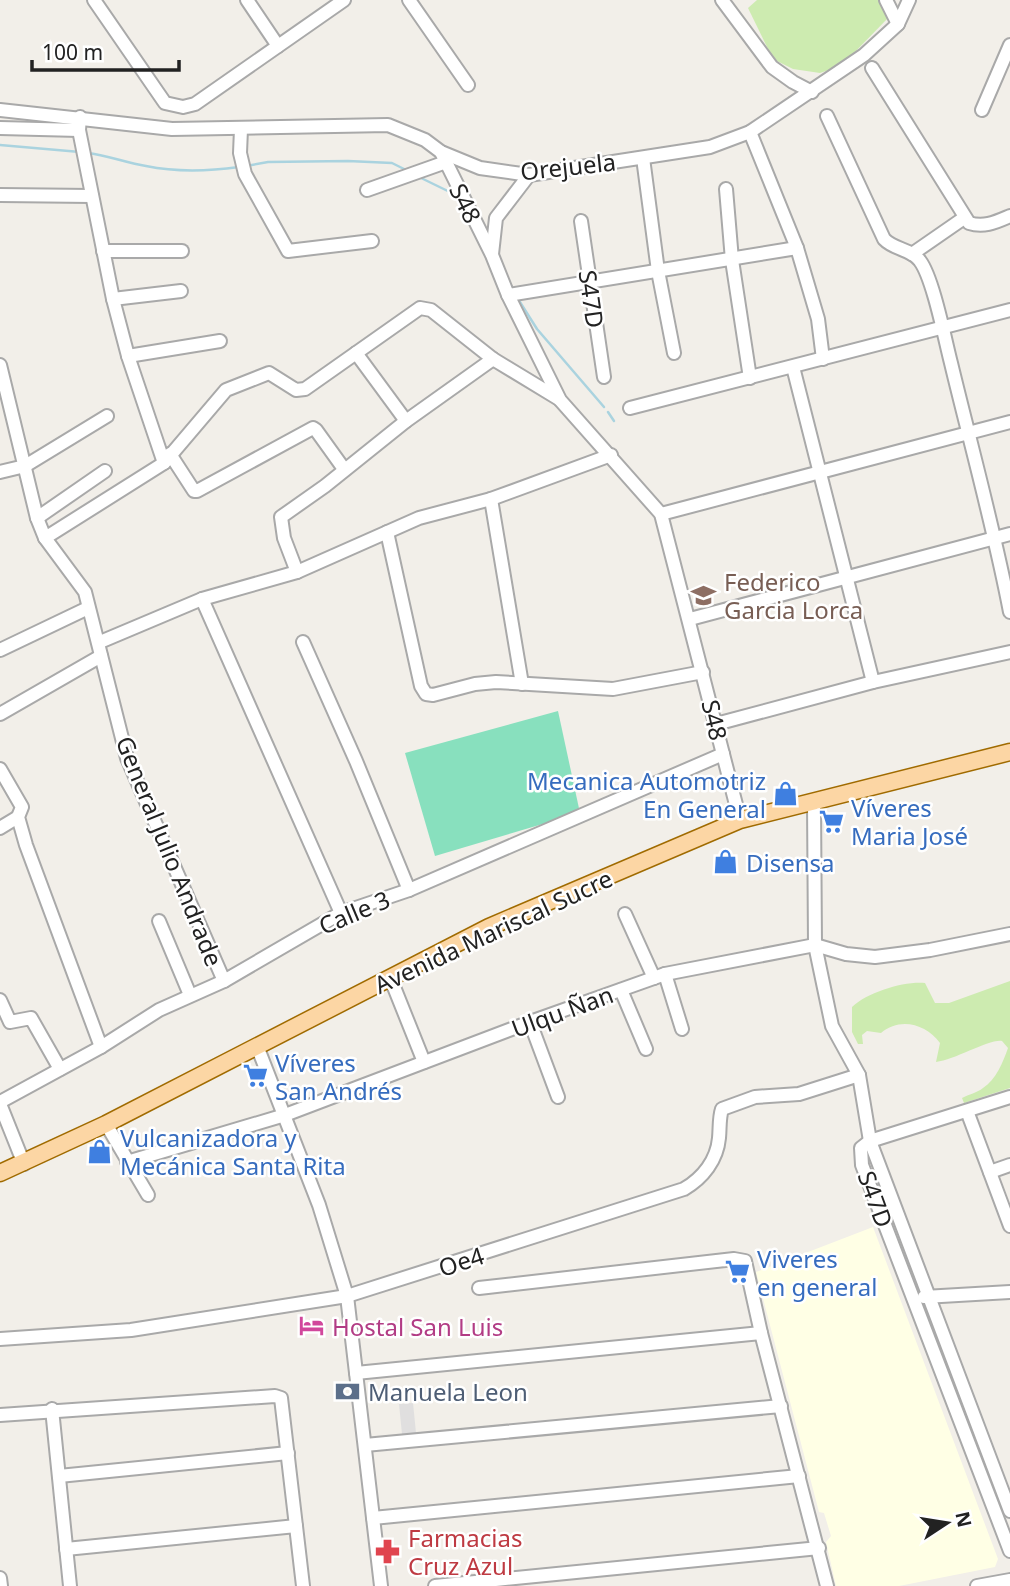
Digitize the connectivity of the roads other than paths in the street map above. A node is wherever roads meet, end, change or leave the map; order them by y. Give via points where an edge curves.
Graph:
1 (94, 0) edge
2 (247, 0) edge
3 (344, 0) edge
4 (409, 0) edge
5 (722, 0) edge
6 (886, 0) edge
7 (909, 0) edge
8 (898, 24) junction
9 (1010, 45) edge
10 (278, 46) junction
11 (872, 68) dead end
12 (468, 85) dead end
13 (812, 92) junction
14 (0, 110) edge
15 (982, 110) dead end
16 (827, 116) dead end
17 (80, 124) junction
18 (0, 128) edge
19 (241, 129) junction
20 (750, 132) junction
21 (443, 157) junction
22 (643, 158) junction
23 (529, 175) junction
24 (726, 189) dead end
25 (367, 190) dead end
26 (0, 195) edge
27 (92, 196) junction
28 (961, 212) junction
29 (1010, 216) edge
30 (581, 221) dead end
31 (372, 241) dead end
32 (797, 248) junction
33 (103, 251) junction
34 (182, 251) dead end
35 (912, 254) junction
36 (492, 255) junction
37 (732, 260) junction
38 (658, 271) junction
39 (590, 281) junction
40 (181, 291) dead end
41 (508, 295) junction
42 (113, 299) junction
43 (1010, 310) edge
44 (942, 328) junction
45 (220, 341) dead end
46 (674, 353) dead end
47 (356, 354) junction
48 (128, 356) junction
49 (493, 359) junction
50 (823, 359) junction
51 (0, 365) edge
52 (793, 367) junction
53 (604, 377) dead end
54 (750, 378) junction
55 (560, 400) junction
56 (630, 408) dead end
57 (107, 416) dead end
58 (406, 421) junction
59 (1010, 422) edge
60 (968, 434) junction
61 (611, 455) junction
62 (167, 458) junction
63 (25, 466) junction
64 (344, 469) junction
65 (105, 471) dead end
66 (0, 472) edge
67 (818, 473) junction
68 (491, 499) junction
69 (661, 513) junction
70 (37, 518) junction
71 (387, 532) junction
72 (1010, 534) edge
73 (45, 538) junction
74 (995, 538) junction
75 (297, 572) junction
76 (845, 578) junction
77 (202, 599) junction
78 (89, 608) junction
79 (1010, 612) edge
80 (690, 619) junction
81 (100, 642) junction
82 (303, 642) dead end
83 (0, 650) edge
84 (1010, 652) edge
85 (102, 656) junction
86 (703, 671) junction
87 (873, 682) junction
88 (522, 684) junction
89 (0, 714) edge
90 (716, 724) junction
91 (1010, 752) edge
92 (723, 754) junction
93 (0, 769) edge
94 (814, 803) junction
95 (18, 817) junction
96 (740, 820) junction
97 (0, 828) edge
98 (409, 890) junction
99 (341, 912) junction
100 (625, 914) dead end
101 (159, 920) dead end
102 (1010, 934) edge
103 (815, 945) junction
104 (659, 976) junction
105 (390, 977) junction
106 (224, 981) junction
107 (621, 990) junction
108 (190, 995) junction
109 (0, 1000) edge
110 (530, 1022) junction
111 (682, 1029) dead end
112 (257, 1046) junction
113 (101, 1047) junction
114 (646, 1049) dead end
115 (424, 1062) junction
116 (60, 1069) junction
117 (859, 1075) junction
118 (558, 1097) dead end
119 (1010, 1097) edge
120 (0, 1103) edge
121 (967, 1111) junction
122 (285, 1115) junction
123 (106, 1124) junction
124 (870, 1141) junction
125 (127, 1162) junction
126 (24, 1164) junction
127 (1010, 1165) edge
128 (990, 1172) junction
129 (0, 1173) edge
130 (148, 1195) dead end
131 (1010, 1226) edge
132 (479, 1288) dead end
133 (1010, 1292) edge
134 (347, 1296) junction
135 (930, 1297) junction
136 (913, 1298) junction
137 (761, 1333) junction
138 (0, 1339) edge
139 (356, 1373) junction
140 (781, 1406) junction
141 (52, 1409) junction
142 (0, 1415) edge
143 (365, 1446) junction
144 (288, 1453) junction
145 (59, 1476) junction
146 (799, 1476) junction
147 (1010, 1511) edge
148 (373, 1518) junction
149 (296, 1526) junction
150 (819, 1548) junction
151 (66, 1549) junction
152 (1010, 1551) edge
153 (0, 1578) edge
154 (1010, 1580) edge
155 (1, 1586) edge
156 (69, 1586) edge
157 (303, 1586) edge
158 (380, 1586) edge
159 (435, 1586) edge
160 (827, 1586) edge
161 (977, 1586) edge

1 - 10 street via 165,103 173,106 195,104
2 - 10 street
3 - 10 street
4 - 12 street
5 - 13 street via 772,67
6 - 8 street
7 - 8 street
8 - 13 street, Orejuela
9 - 15 street
11 - 28 street
13 - 20 street, Orejuela
14 - 17 street, Orejuela
16 - 35 street via 884,239 893,248
17 - 18 street
17 - 19 street, Orejuela
17 - 27 street
19 - 21 street, Orejuela via 388,125 425,140
19 - 31 street via 245,174 288,251
20 - 22 street, Orejuela via 710,147
20 - 32 street
21 - 23 street, Orejuela
21 - 25 street
21 - 36 street, S48
22 - 23 street, Orejuela
22 - 38 street
23 - 36 street via 496,218
24 - 37 street
26 - 27 street
27 - 33 street
28 - 29 street via 978,226
28 - 35 street
30 - 39 street, S47D
32 - 37 street
32 - 50 street via 818,319
33 - 34 street
33 - 42 street
35 - 44 street via 925,271
36 - 41 street, S48
37 - 38 street
37 - 54 street
38 - 39 street
38 - 46 street
39 - 41 street
39 - 53 street, S47D
40 - 42 street
41 - 55 street, S48
42 - 48 street
43 - 44 street
44 - 50 street
44 - 60 street
45 - 48 street
47 - 49 street via 420,308 431,310
47 - 58 street
47 - 62 street via 300,391 269,373 233,386
48 - 62 street
49 - 55 street
49 - 58 street
50 - 52 street
51 - 63 street, General Julio Andrade
52 - 54 street
52 - 67 street
54 - 56 street
55 - 61 street
57 - 63 street
58 - 64 street
59 - 60 street
60 - 67 street
60 - 74 street
61 - 68 street
61 - 69 street
62 - 64 street via 197,491 313,428
62 - 73 street
63 - 66 street
63 - 70 street, General Julio Andrade
64 - 75 street via 281,517
65 - 70 street
67 - 69 street
67 - 76 street
68 - 71 street via 425,516
68 - 88 street
69 - 80 street, S48
70 - 73 street, General Julio Andrade
71 - 75 street
71 - 88 street via 424,692 433,695 496,682
72 - 74 street
73 - 78 street, General Julio Andrade via 83,589
74 - 76 street
74 - 79 street
75 - 77 street
76 - 80 street
76 - 87 street
77 - 81 street
77 - 99 street
78 - 81 street, General Julio Andrade
78 - 83 street
80 - 86 street, S48
81 - 85 street, General Julio Andrade
82 - 98 street
84 - 87 street
85 - 89 street
85 - 106 street, General Julio Andrade via 127,758
86 - 88 street via 613,690
86 - 90 street, S48
87 - 90 street
90 - 92 street, S48
91 - 94 main road, Avenida Mariscal Sucre
92 - 96 street, S48
92 - 98 street, Calle 3
93 - 95 street via 22,807
94 - 96 main road, Avenida Mariscal Sucre
94 - 103 street
95 - 97 street
95 - 113 street
96 - 105 main road, Avenida Mariscal Sucre via 489,927
98 - 99 street, Calle 3
99 - 106 street, Calle 3
100 - 104 street
101 - 108 street
102 - 103 street, Ulqu Ñan via 875,957
103 - 104 street, Ulqu Ñan
103 - 117 street via 832,1026
104 - 107 street, Ulqu Ñan
104 - 111 street
105 - 112 main road, Avenida Mariscal Sucre
105 - 115 street
106 - 108 street, Calle 3
107 - 110 street, Ulqu Ñan
107 - 114 street
108 - 113 street, Calle 3
109 - 116 street via 10,1022 31,1018
110 - 115 street, Ulqu Ñan
110 - 118 street
112 - 122 street
112 - 123 main road, Avenida Mariscal Sucre
113 - 116 street, Calle 3
115 - 122 street, Ulqu Ñan
116 - 120 street, Calle 3
117 - 124 street
117 - 134 street, Oe4 via 799,1094 755,1097 722,1109 714,1155 704,1174 684,1189
119 - 121 street
120 - 126 street
121 - 124 street
121 - 128 street
122 - 125 street, Ulqu Ñan
122 - 134 street
123 - 125 street
123 - 126 main road, Avenida Mariscal Sucre
124 - 135 street, S47D
124 - 136 street, S47D via 861,1148 862,1165
125 - 130 street
126 - 129 main road, Avenida Mariscal Sucre
127 - 128 street
128 - 131 street
132 - 137 street via 734,1259 745,1261
133 - 135 street
134 - 138 street, Oe4 via 131,1329
134 - 139 street
135 - 136 street
135 - 147 street, S47D
136 - 152 street, S47D
137 - 139 street
137 - 140 street
139 - 143 street
140 - 143 street
140 - 146 street
141 - 142 street
141 - 144 street via 275,1396 284,1404
141 - 145 street
143 - 148 street
144 - 145 street
144 - 149 street
145 - 151 street
146 - 148 street
146 - 150 street
148 - 158 street
149 - 151 street
149 - 157 street
150 - 159 street
150 - 160 street
151 - 156 street
153 - 155 street
154 - 161 street

